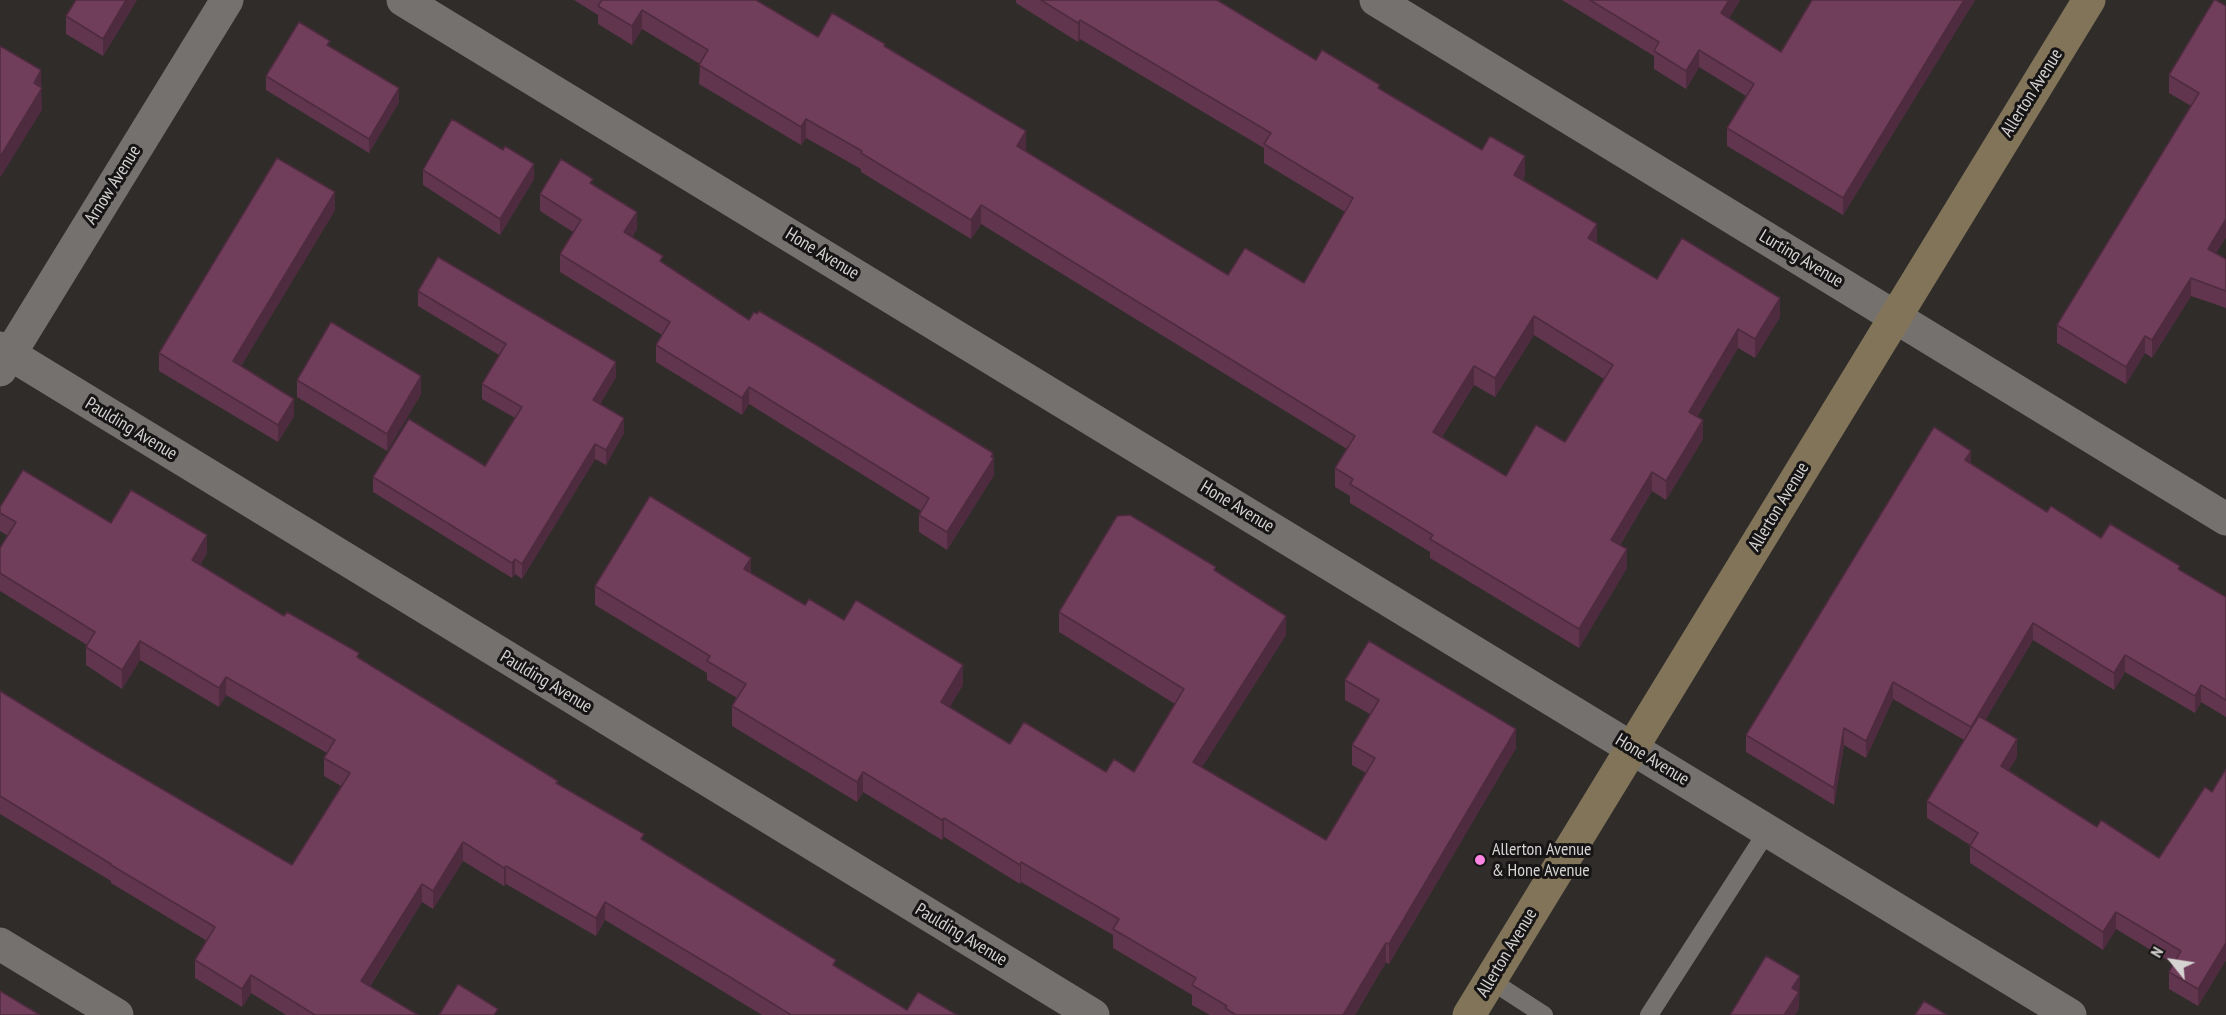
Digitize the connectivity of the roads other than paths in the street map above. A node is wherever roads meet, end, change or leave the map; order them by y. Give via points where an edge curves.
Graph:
1 (227, 0) edge
2 (403, 0) edge
3 (1376, 0) edge
4 (2089, 0) edge
5 (1895, 317) junction
6 (3, 358) edge
7 (2226, 519) edge
8 (1632, 747) junction
9 (1768, 831) junction
10 (0, 944) edge
11 (1490, 980) junction
12 (117, 1015) edge
13 (1093, 1015) edge
14 (1469, 1015) edge
15 (1544, 1015) edge
16 (1649, 1015) edge
17 (2070, 1015) edge

1 - 6 street, Arnow Avenue
2 - 8 street, Hone Avenue
3 - 5 street, Lurting Avenue
4 - 5 main road, Allerton Avenue
5 - 7 street, Lurting Avenue
5 - 8 main road, Allerton Avenue
6 - 13 street, Paulding Avenue
8 - 9 street, Hone Avenue
8 - 11 main road, Allerton Avenue
9 - 16 lane
9 - 17 street, Hone Avenue
10 - 12 street
11 - 14 main road, Allerton Avenue
11 - 15 lane

